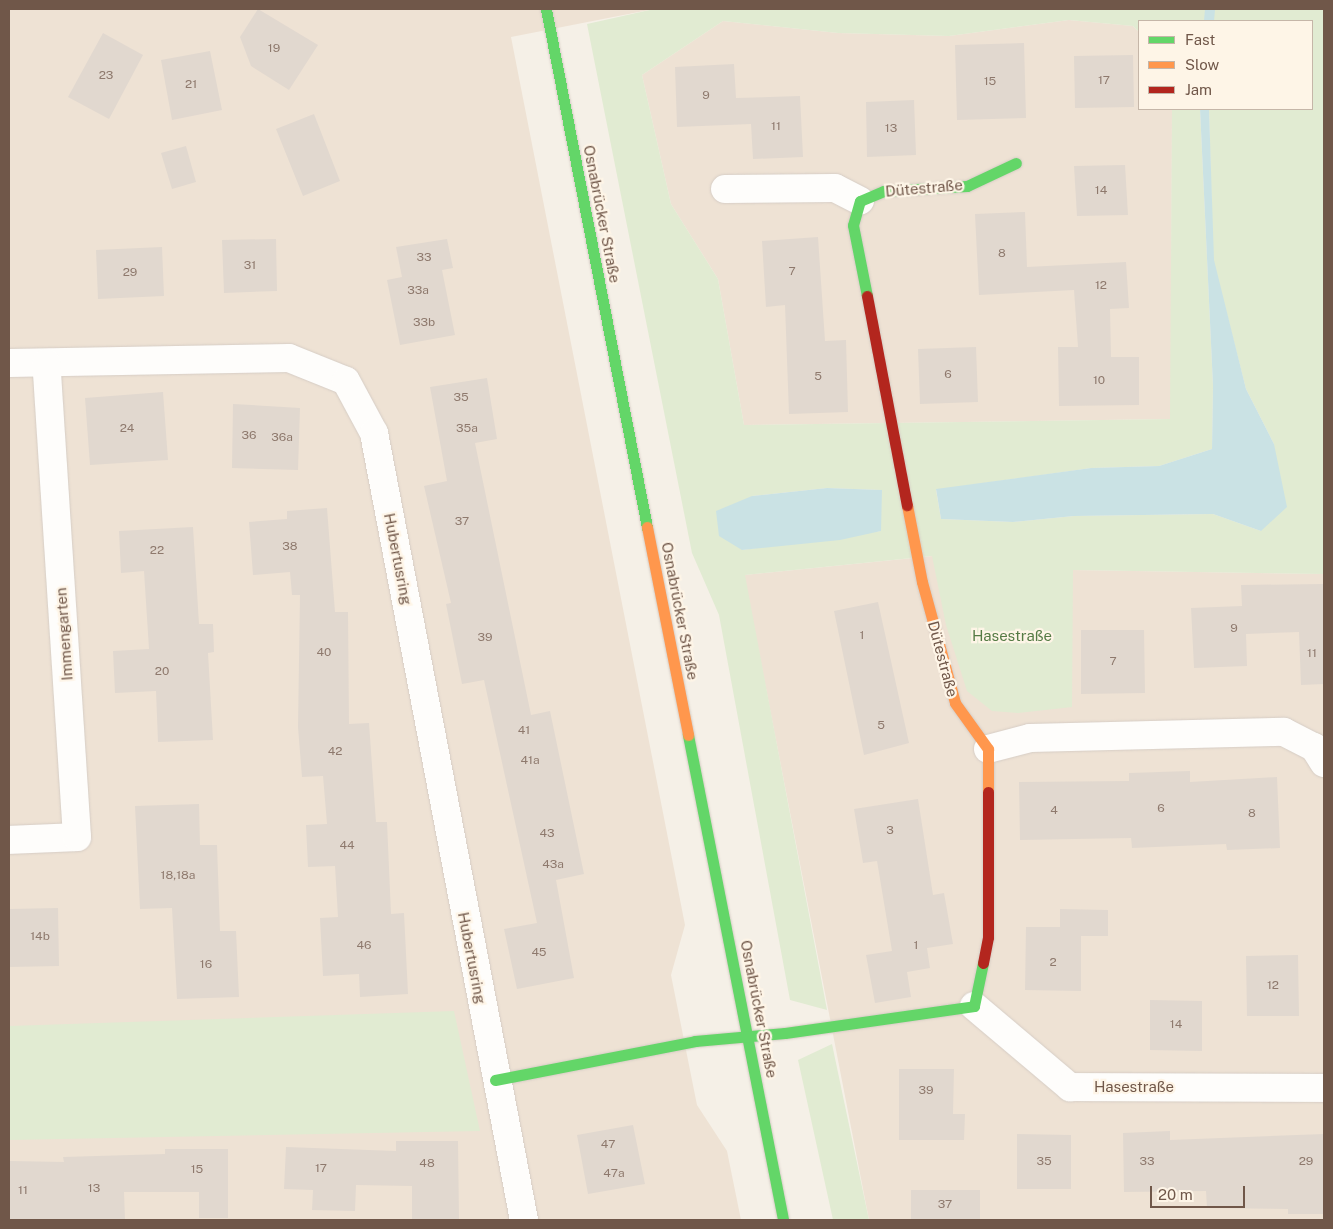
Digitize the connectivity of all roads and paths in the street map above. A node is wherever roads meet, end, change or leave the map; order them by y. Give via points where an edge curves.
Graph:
1 (546, 9) edge
2 (1016, 162) dead end
3 (725, 189) dead end
4 (860, 201) junction
5 (9, 363) edge
6 (46, 363) junction
7 (988, 749) junction
8 (1324, 763) edge
9 (9, 840) edge
10 (974, 1006) junction
11 (749, 1037) junction
12 (495, 1080) junction
13 (1324, 1088) edge
14 (524, 1220) edge
15 (783, 1220) edge

1 - 11 street, Osnabrücker Straße
2 - 4 street, Dütestraße via 967,186 884,190
3 - 4 street via 835,188
4 - 7 street, Dütestraße via 853,225 922,582 955,703
5 - 6 street, Hubertusring
6 - 9 street, Immengarten via 77,837
6 - 12 street, Hubertusring via 289,358 346,381 374,433
7 - 8 street via 1030,738 1284,732 1314,747
7 - 10 street via 988,937
10 - 11 street
10 - 13 street, Hasestraße via 1070,1087
11 - 12 street via 695,1041
11 - 15 street, Osnabrücker Straße
12 - 14 street, Hubertusring

